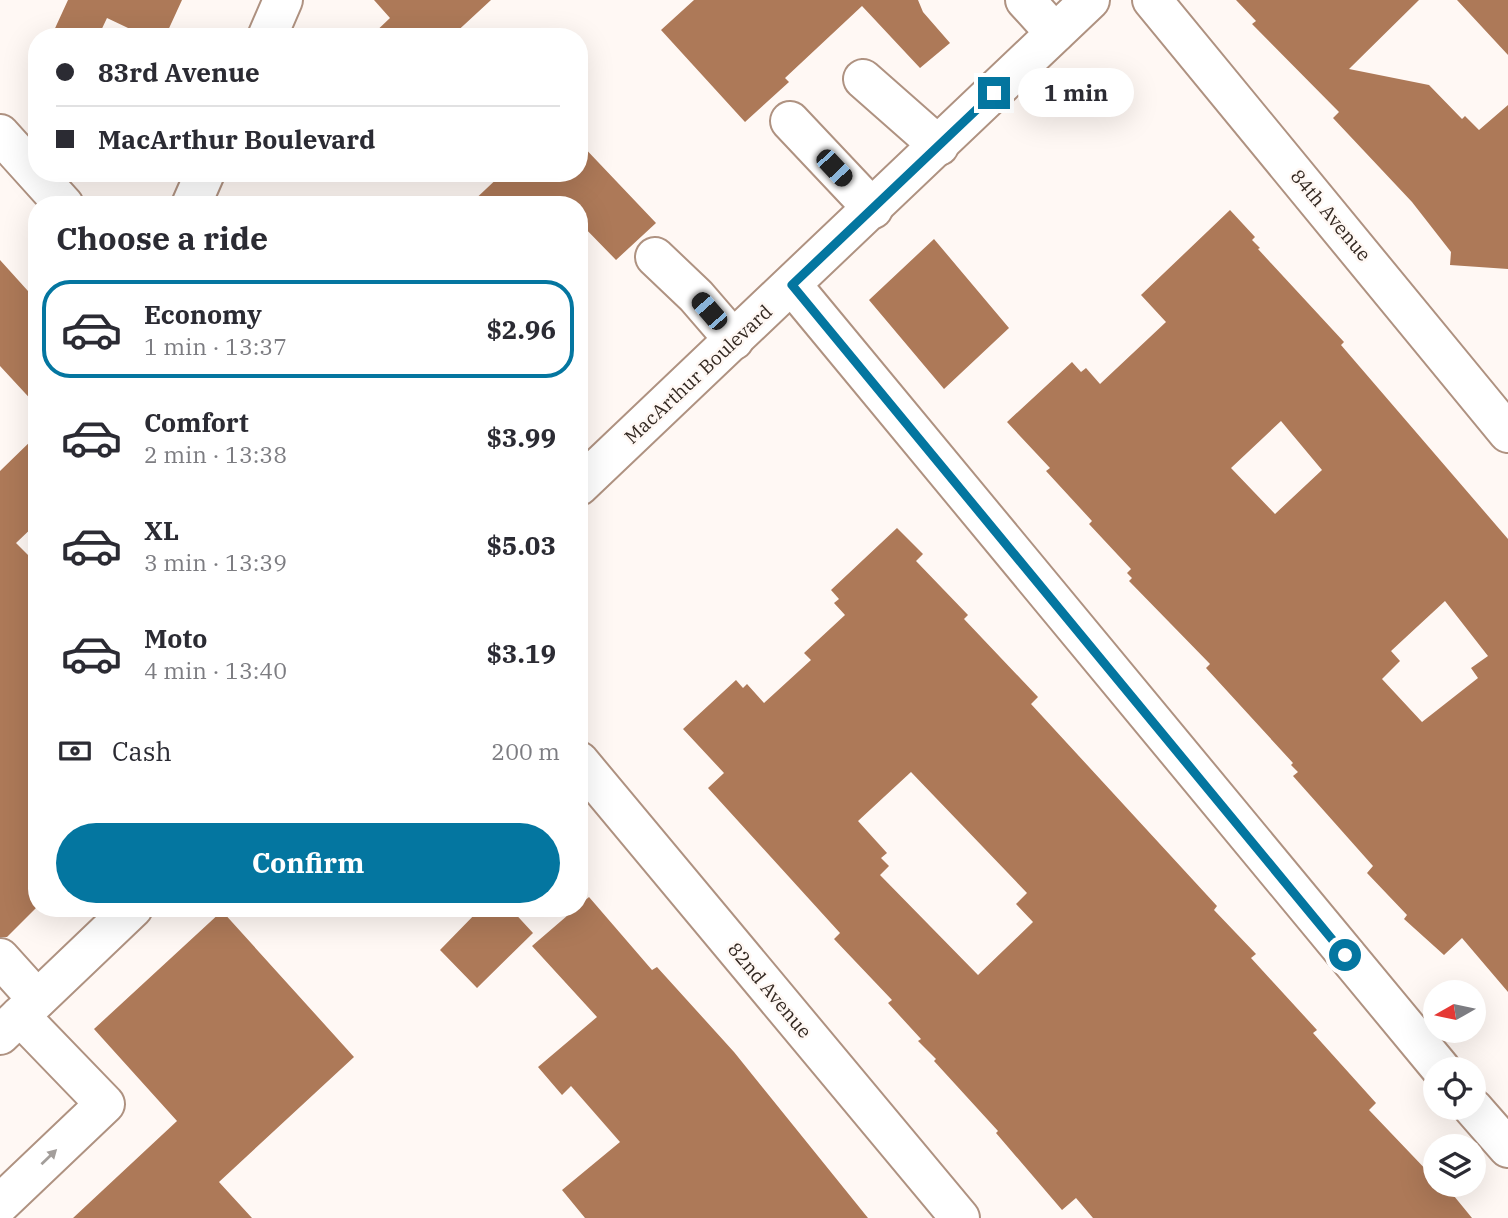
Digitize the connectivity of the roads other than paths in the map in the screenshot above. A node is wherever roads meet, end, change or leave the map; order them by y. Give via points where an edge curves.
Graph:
1 (283, 0) edge
2 (1026, 0) edge
3 (1090, 0) edge
4 (1152, 0) edge
5 (271, 28) edge
6 (1055, 33) junction
7 (863, 79) dead end
8 (790, 121) dead end
9 (0, 134) edge
10 (939, 146) junction
11 (28, 165) edge
12 (43, 182) edge
13 (56, 196) edge
14 (873, 209) junction
15 (655, 257) dead end
16 (792, 285) junction
17 (734, 340) junction
18 (1508, 433) edge
19 (588, 478) edge
20 (588, 772) edge
21 (123, 917) edge
22 (0, 958) edge
23 (13, 1019) edge
24 (1431, 1057) edge
25 (1484, 1120) edge
26 (1508, 1148) edge
27 (0, 1204) edge
28 (953, 1216) edge

1 - 5 street
2 - 6 street
3 - 6 street, MacArthur Boulevard
4 - 18 street, 84th Avenue
6 - 10 street, MacArthur Boulevard
7 - 10 street
8 - 14 street
9 - 11 street
10 - 14 street, MacArthur Boulevard
12 - 13 street
14 - 16 street, MacArthur Boulevard
15 - 17 street
16 - 17 street, MacArthur Boulevard
16 - 24 street
17 - 19 street, MacArthur Boulevard
20 - 28 street, 82nd Avenue
21 - 23 street
22 - 23 street
27 -> 23 street via 105,1104
25 - 26 street

